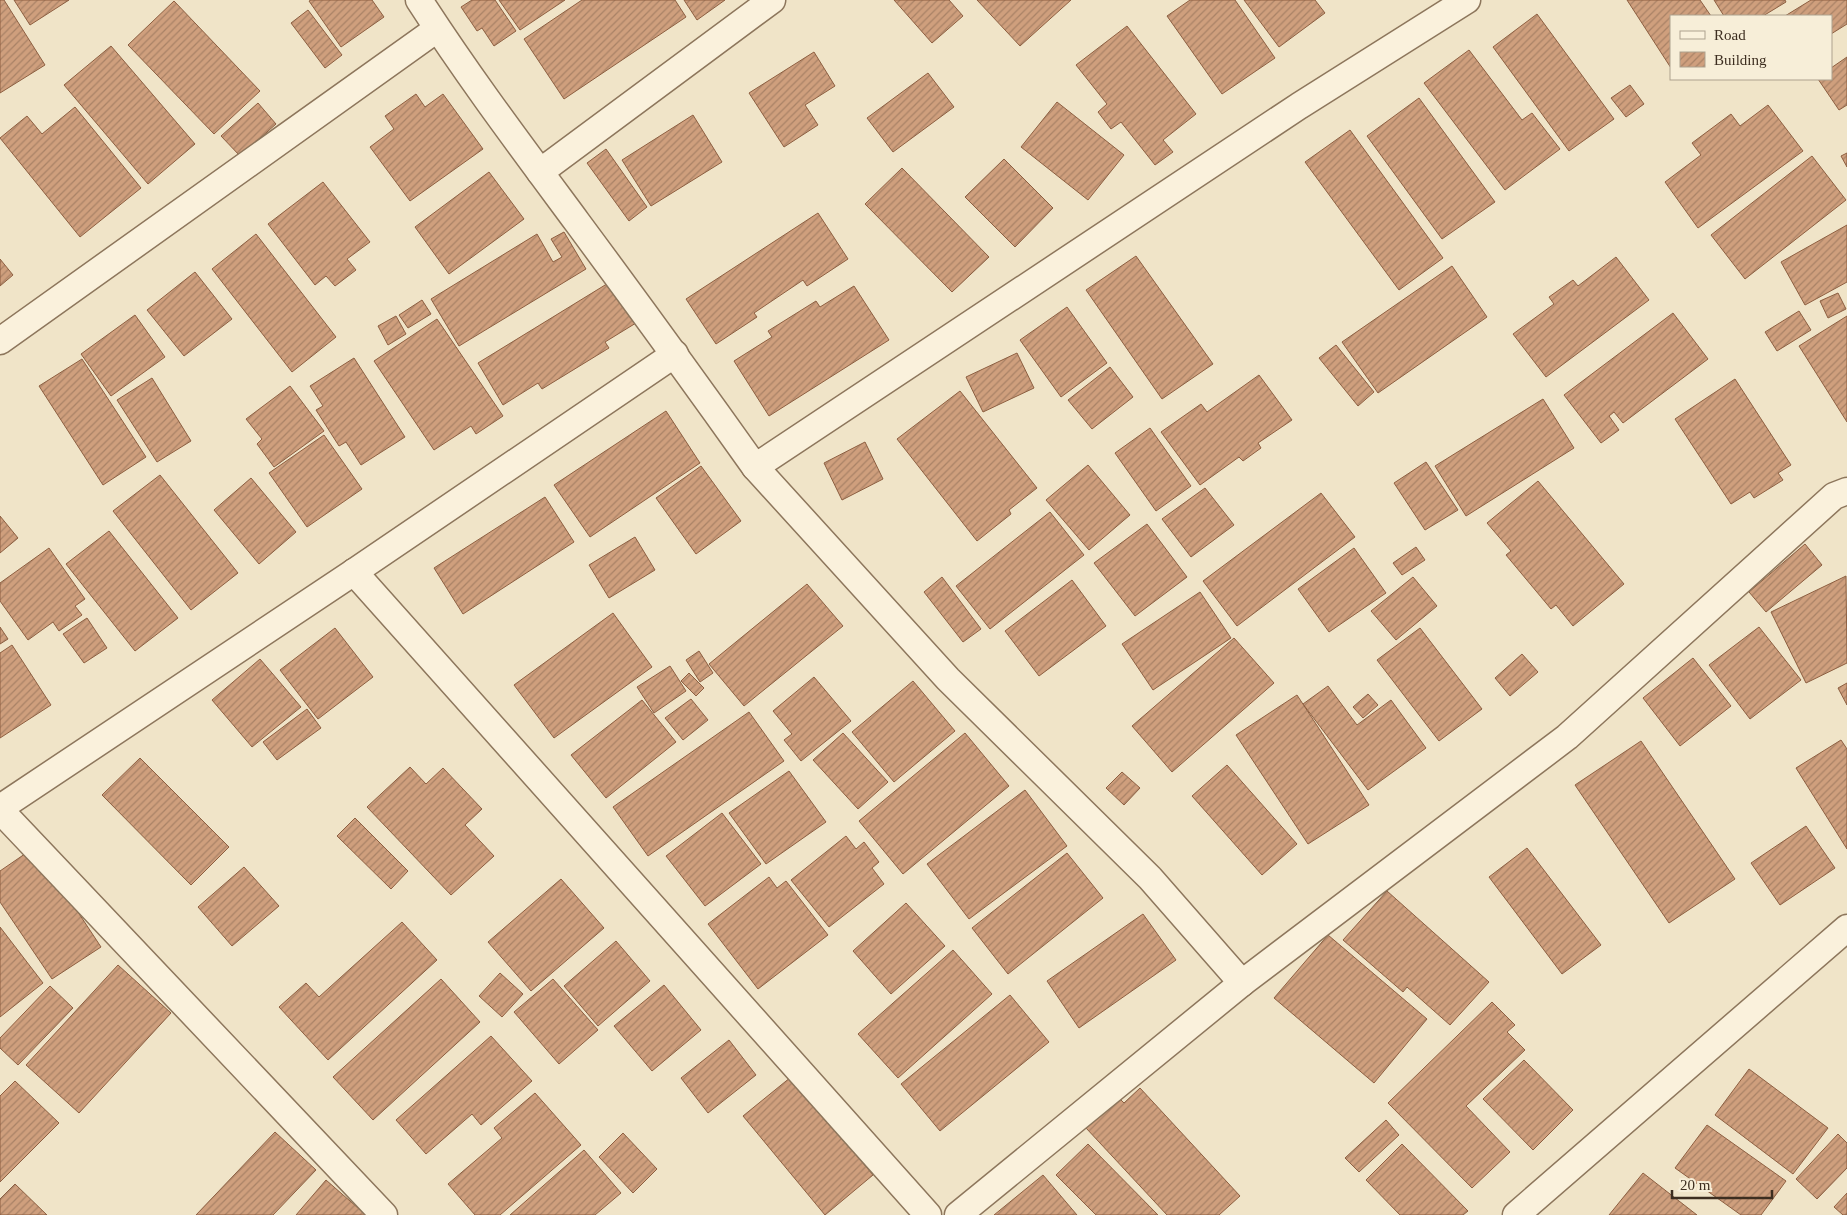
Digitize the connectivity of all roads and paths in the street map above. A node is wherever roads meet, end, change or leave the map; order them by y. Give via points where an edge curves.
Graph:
1 (419, 0) edge
2 (772, 0) edge
3 (1468, 0) edge
4 (438, 29) junction
5 (540, 172) junction
6 (0, 341) edge
7 (675, 354) junction
8 (754, 467) junction
9 (1847, 491) edge
10 (354, 572) junction
11 (0, 809) edge
12 (1847, 928) edge
13 (1242, 982) junction
14 (384, 1215) edge
15 (928, 1215) edge
16 (958, 1215) edge
17 (1516, 1215) edge

1 - 4 street
2 - 5 street
3 - 8 street via 1299,106
4 - 5 street
4 - 6 street
5 - 7 street
7 - 8 street
7 - 10 street
8 - 13 street via 948,679 1150,878
9 - 13 street via 1834,496 1568,737
10 - 11 street
10 - 15 street
11 - 14 street
12 - 17 street
13 - 16 street

